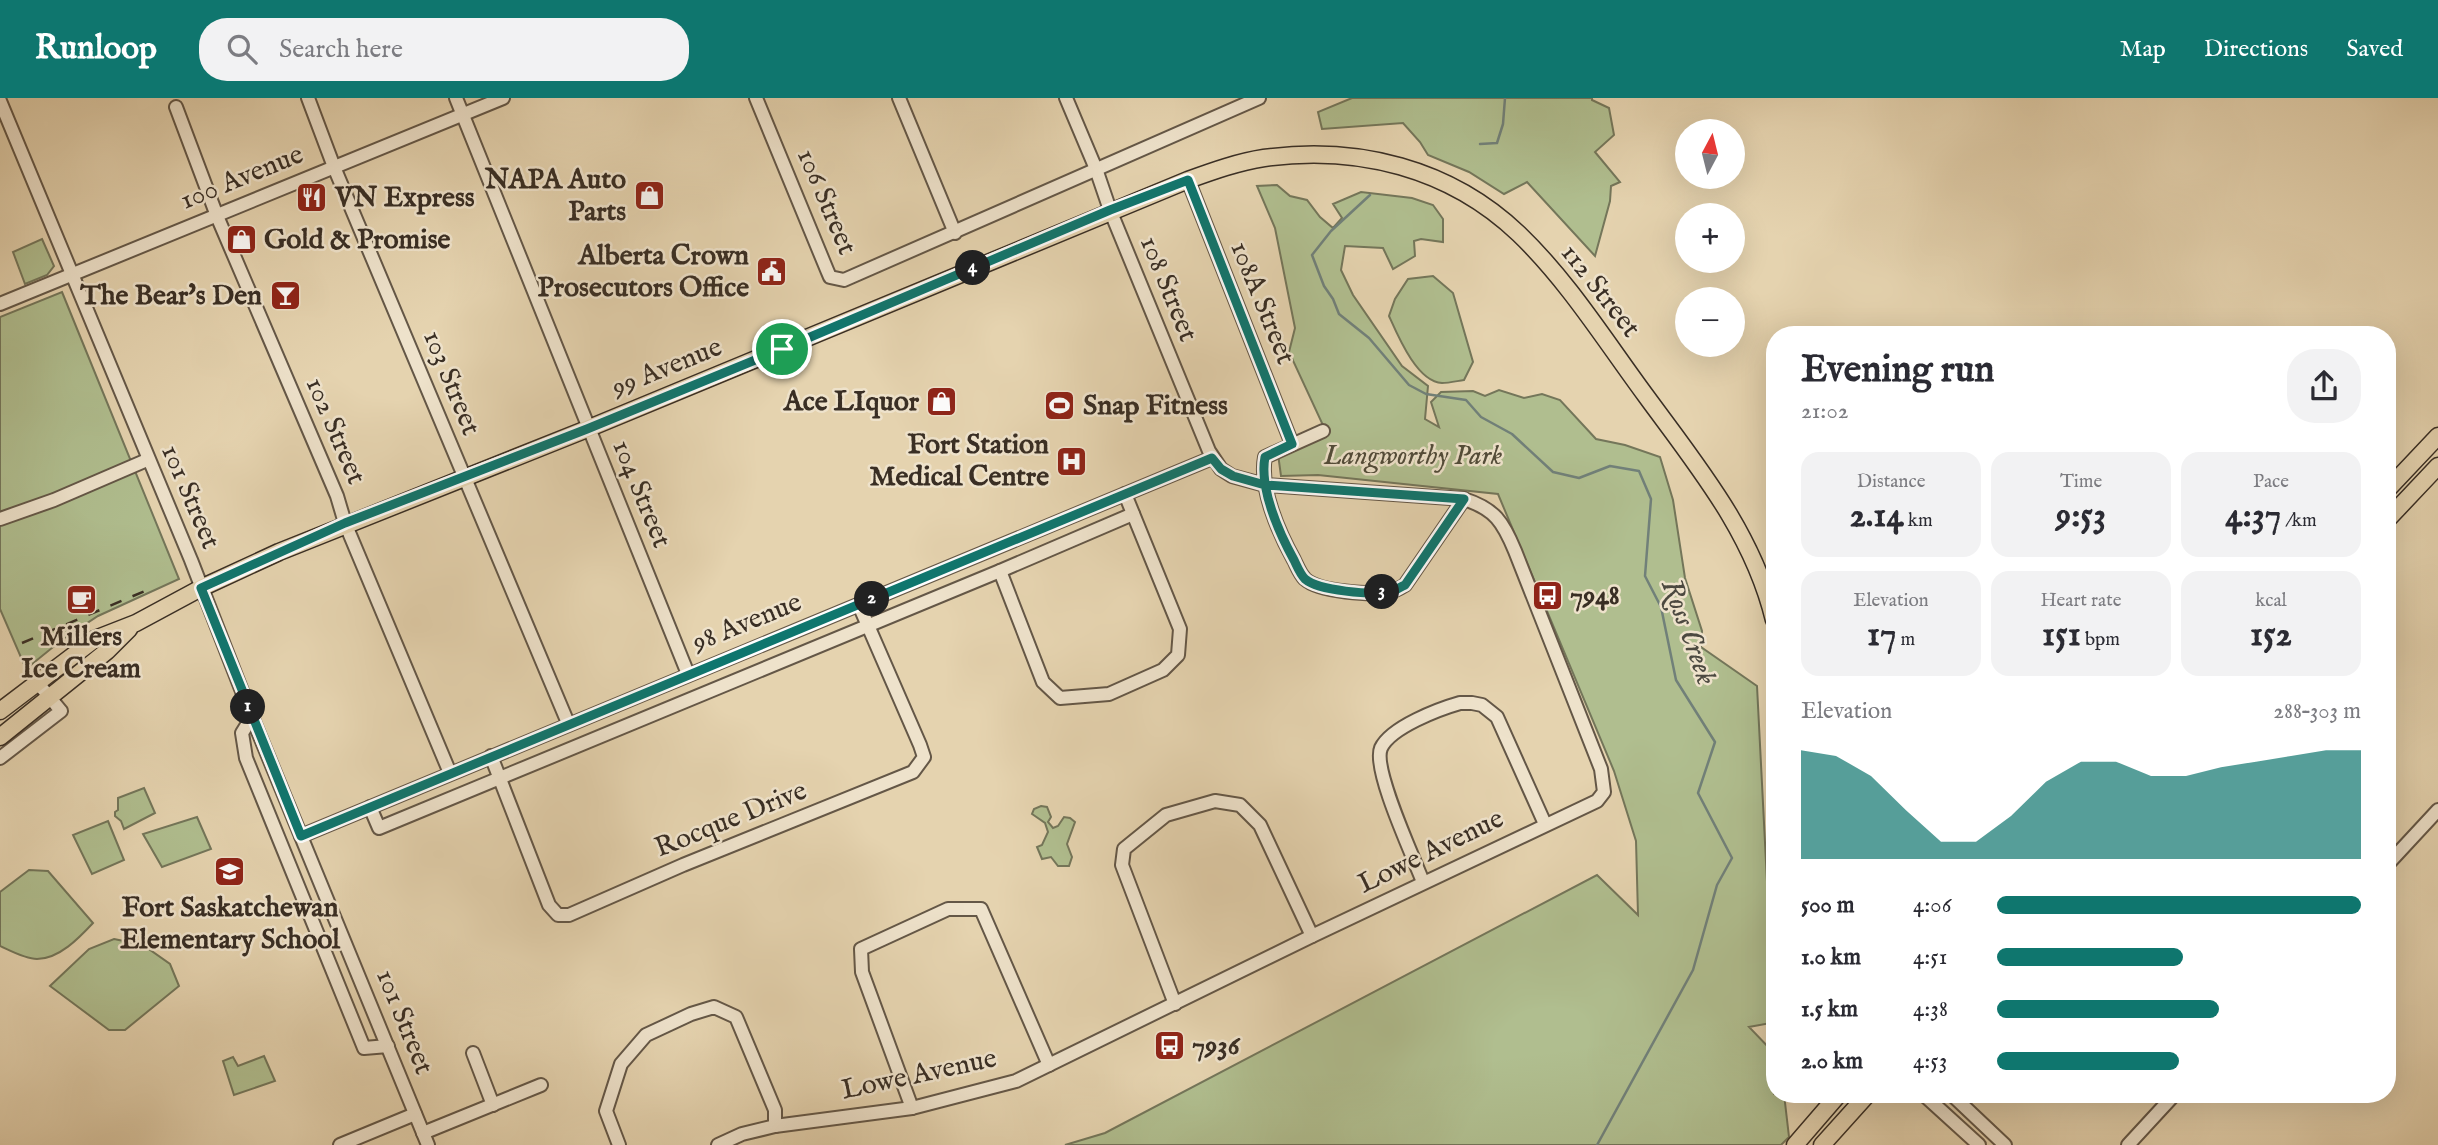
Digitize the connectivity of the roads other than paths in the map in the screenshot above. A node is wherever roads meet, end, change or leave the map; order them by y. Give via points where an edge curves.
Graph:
1 (308, 98) edge
2 (456, 98) edge
3 (503, 98) edge
4 (757, 98) edge
5 (899, 98) edge
6 (1066, 98) edge
7 (1259, 98) edge
8 (0, 101) edge
9 (1235, 103) edge
10 (176, 107) dead end
11 (463, 115) junction
12 (1262, 158) joint
13 (334, 167) junction
14 (1096, 169) junction
15 (1188, 180) junction
16 (1110, 210) junction
17 (217, 216) junction
18 (955, 233) junction
19 (70, 274) junction
20 (0, 304) edge
21 (587, 429) junction
22 (1323, 431) dead end
23 (2438, 436) edge
24 (1292, 444) junction
25 (1212, 458) junction
26 (147, 460) junction
27 (2438, 466) edge
28 (464, 477) junction
29 (2396, 480) edge
30 (1265, 485) junction
31 (1125, 494) junction
32 (1464, 499) junction
33 (2396, 510) edge
34 (1133, 514) junction
35 (0, 519) edge
36 (345, 523) junction
37 (1000, 571) junction
38 (201, 588) junction
39 (1766, 595) edge
40 (859, 605) junction
41 (136, 623) junction
42 (867, 626) junction
43 (688, 674) junction
44 (37, 682) junction
45 (50, 697) junction
46 (0, 711) edge
47 (252, 718) junction
48 (568, 723) junction
49 (0, 737) edge
50 (491, 756) junction
51 (0, 758) edge
52 (450, 774) junction
53 (499, 778) junction
54 (370, 807) junction
55 (2438, 810) edge
56 (1545, 824) junction
57 (301, 836) junction
58 (2396, 855) edge
59 (1423, 882) junction
60 (1312, 936) junction
61 (1175, 1004) junction
62 (388, 1046) junction
63 (473, 1053) dead end
64 (1049, 1065) junction
65 (541, 1085) dead end
66 (1831, 1103) edge
67 (1860, 1103) edge
68 (1933, 1103) edge
69 (1961, 1103) edge
70 (2167, 1103) edge
71 (493, 1105) junction
72 (912, 1108) junction
73 (415, 1114) junction
74 (775, 1126) junction
75 (426, 1139) edge
76 (340, 1145) edge
77 (619, 1145) edge
78 (718, 1145) edge
79 (1795, 1145) edge
80 (1822, 1145) edge
81 (1979, 1145) edge
82 (2005, 1145) edge
83 (2128, 1145) edge

1 - 13 street, 103 Street
2 - 11 street, 104 Street
3 - 11 street, 100 Avenue
4 - 18 street, 106 Street via 830,276 849,279
5 - 18 street
6 - 14 street, 108 Street
7 - 9 street
8 - 19 street, 101 Street
9 - 14 street
10 - 17 street, 102 Street
11 - 13 street, 100 Avenue
11 - 21 street, 104 Street
12 - 15 main road, 99 Avenue
12 - 39 main road, 112 Street via 1320,153 1386,161 1440,180 1504,219 1565,286 1730,511 1753,555
13 - 17 street, 100 Avenue
13 - 28 street, 103 Street
14 - 16 street, 108 Street
14 - 18 street
15 - 16 main road, 99 Avenue
15 - 24 street, 108A Street
16 - 21 main road, 99 Avenue
16 - 25 street, 108 Street
17 - 19 street, 100 Avenue
17 - 36 street, 102 Street
19 - 20 street, 100 Avenue
19 - 26 street, 101 Street
21 - 28 main road, 99 Avenue
21 - 43 street, 104 Street
22 - 24 street
23 - 29 main road
24 - 30 street via 1265,457
25 - 30 street, Lowe Avenue via 1233,476
25 - 31 street, 98 Avenue
26 - 35 street
26 - 38 street, 101 Street
27 - 33 main road
28 - 36 main road, 99 Avenue
28 - 48 street, 103 Street
30 - 32 street, Lowe Avenue
30 - 32 street via 1280,535 1304,578 1325,589 1354,592 1391,592 1405,585
31 - 34 street
31 - 40 street, 98 Avenue
32 - 56 street, Lowe Avenue via 1492,512 1505,526 1603,774 1600,798
34 - 37 street
34 - 37 street via 1180,629 1179,642 1178,654 1163,670 1119,690 1060,698 1043,682
36 - 38 main road, 99 Avenue
36 - 52 street, 102 Street
37 - 42 street
38 - 41 main road, 99 Avenue
38 - 47 street, 101 Street
40 - 42 street, Rocque Drive
40 - 43 street, 98 Avenue
41 - 44 main road, 99 Avenue via 95,639
41 - 45 main road, 99 Avenue
42 - 53 street
42 - 53 street, Rocque Drive via 924,757 913,772 569,915 558,915 549,905
43 - 48 street, 98 Avenue
44 - 45 street
44 - 46 main road, 99 Avenue
45 - 49 main road, 99 Avenue
45 - 51 street via 61,711
47 - 57 street, 101 Street
47 - 62 street via 242,733 246,758 316,935 364,1048
48 - 50 street, 98 Avenue
50 - 52 street, 98 Avenue
50 - 53 street, Rocque Drive
52 - 54 street, 98 Avenue
53 - 54 street via 379,828
54 - 57 street, 98 Avenue
55 - 58 street
56 - 59 street, Lowe Avenue
56 - 59 street via 1493,713 1477,704 1460,704 1396,731 1381,749 1380,772
57 - 62 street, 101 Street
59 - 60 street, Lowe Avenue
60 - 61 street, Lowe Avenue
60 - 61 street via 1260,825 1240,805 1215,801 1167,815 1124,849 1122,865
61 - 64 street, Lowe Avenue
62 - 73 street, 101 Street
63 - 71 street
64 - 72 street, Lowe Avenue via 1016,1081
64 - 72 street via 981,909 948,909 861,949 862,972
65 - 71 street
66 - 79 main road
67 - 80 main road
68 - 81 street
69 - 82 street
70 - 83 street
71 - 75 street
72 - 74 street, Lowe Avenue
73 - 75 street, 101 Street
73 - 76 street
74 - 77 street via 775,1110 736,1017 714,1007 646,1035 621,1064 606,1111
74 - 78 street, Lowe Avenue

